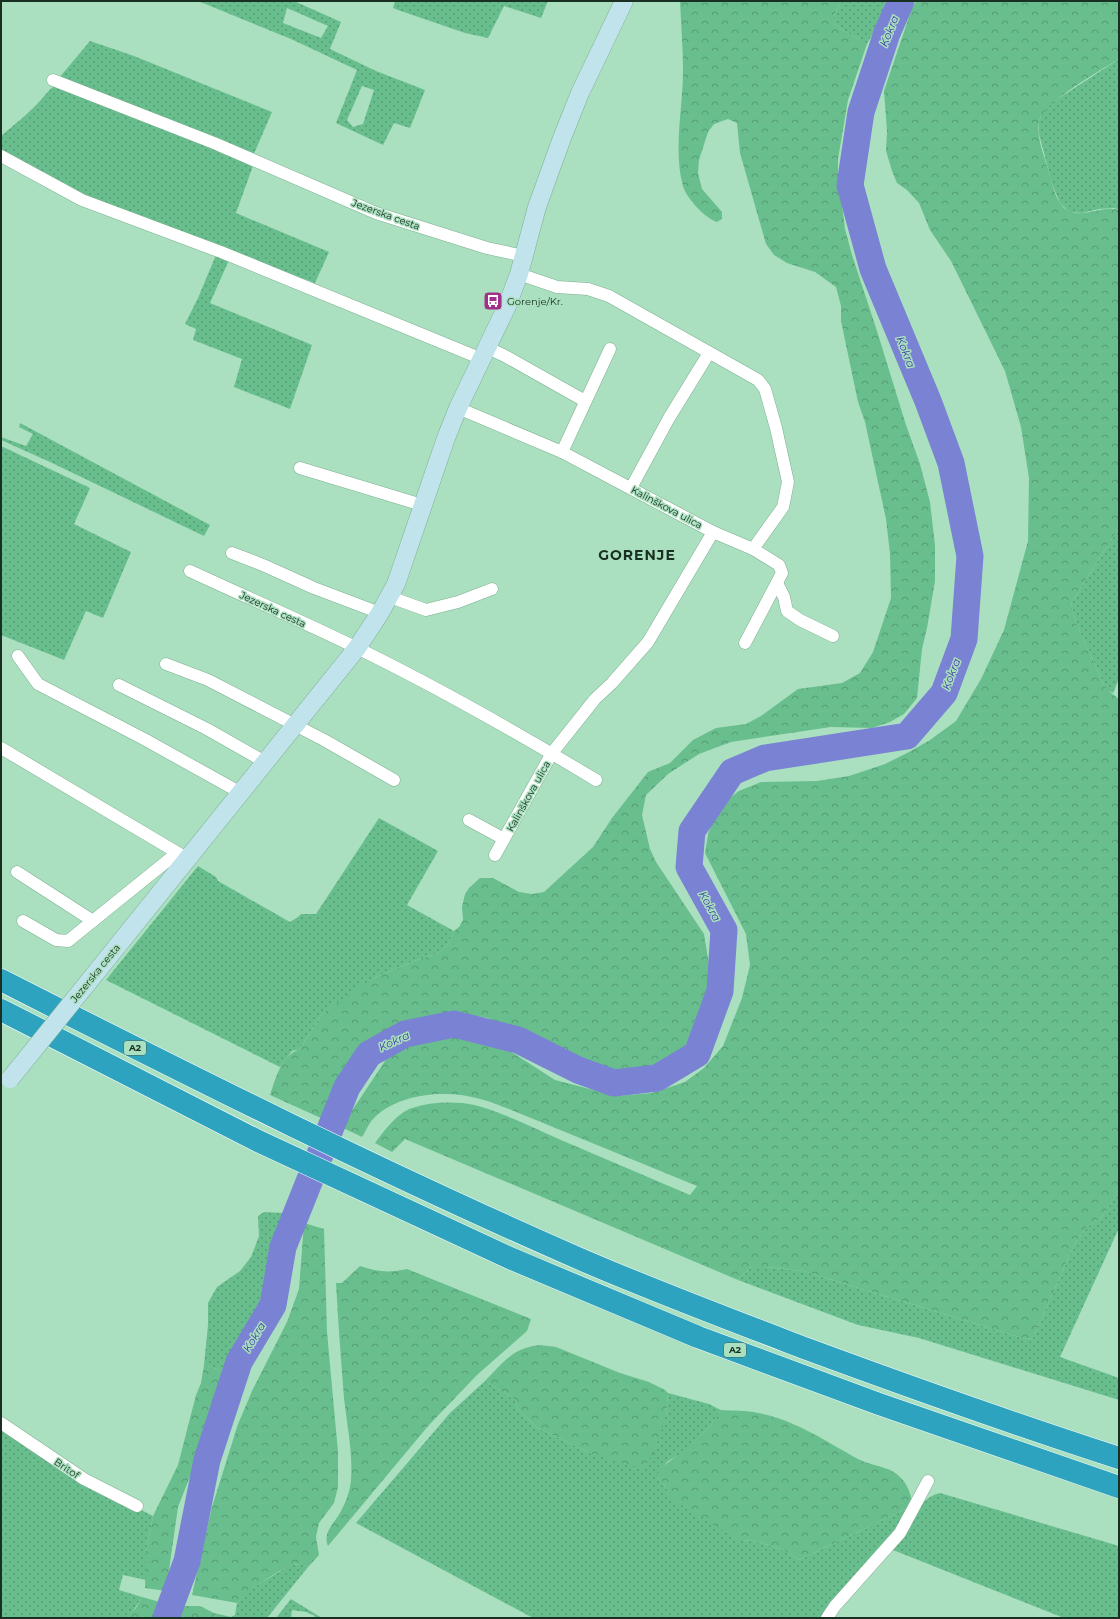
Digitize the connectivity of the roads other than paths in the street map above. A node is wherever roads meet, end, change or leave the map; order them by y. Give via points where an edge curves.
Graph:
1 (624, 1) edge
2 (53, 80) dead end
3 (1, 156) edge
4 (524, 256) junction
5 (518, 274) junction
6 (610, 349) dead end
7 (709, 353) junction
8 (485, 354) junction
9 (585, 401) junction
10 (458, 408) junction
11 (562, 452) junction
12 (300, 468) dead end
13 (631, 488) junction
14 (422, 505) junction
15 (713, 532) junction
16 (753, 549) junction
17 (232, 553) dead end
18 (190, 571) dead end
19 (777, 583) junction
20 (492, 589) dead end
21 (390, 596) junction
22 (380, 614) junction
23 (833, 636) dead end
24 (745, 643) dead end
25 (357, 648) junction
26 (18, 656) dead end
27 (166, 664) dead end
28 (119, 685) dead end
29 (293, 725) junction
30 (1, 748) edge
31 (552, 753) junction
32 (265, 762) junction
33 (394, 780) dead end
34 (596, 780) dead end
35 (240, 793) junction
36 (469, 820) dead end
37 (504, 839) junction
38 (495, 855) dead end
39 (182, 856) junction
40 (17, 872) dead end
41 (23, 921) dead end
42 (93, 921) junction
43 (1, 980) edge
44 (1, 1010) edge
45 (5, 1083) edge
46 (1, 1423) edge
47 (1119, 1458) edge
48 (928, 1481) dead end
49 (1119, 1487) edge
50 (137, 1506) dead end
51 (827, 1618) edge

1 - 4 street, Jezerska cesta via 583,86 562,138 537,207
2 - 4 street, Jezerska cesta via 253,159 376,213 487,248
3 - 8 street via 82,200
4 - 5 street, Jezerska cesta
5 - 7 street via 557,287 588,289 609,296
5 - 8 street, Jezerska cesta via 507,306
6 - 9 street
7 - 13 street via 669,418
7 - 16 street via 758,380 765,389 776,428 788,482 783,507
8 - 9 street via 505,356
8 - 10 street, Jezerska cesta
9 - 11 street
10 - 11 street, Kalinškova ulica
10 - 14 street, Jezerska cesta
11 - 13 street, Kalinškova ulica
12 - 14 street
13 - 15 street, Kalinškova ulica
14 - 21 street, Jezerska cesta via 404,565
15 - 16 street
15 - 31 street, Kalinškova ulica via 648,642 612,683 594,699
16 - 19 street via 779,565 782,573
17 - 22 street
18 - 25 street, Jezerska cesta
19 - 23 street via 784,596 787,611
19 - 24 street
20 - 21 street via 458,602 426,610
21 - 22 street, Jezerska cesta
22 - 25 street, Jezerska cesta
25 - 29 street, Jezerska cesta
25 - 31 street, Kalinškova ulica via 523,735
26 - 35 street via 38,684
27 - 29 street via 208,680
28 - 32 street via 207,729
29 - 32 street, Jezerska cesta
29 - 33 street
30 - 39 street
31 - 34 street, Kalinškova ulica
31 - 37 street, Kalinškova ulica
32 - 35 street, Jezerska cesta
35 - 39 street, Jezerska cesta
36 - 37 street, Kalinškova ulica
37 - 38 street, Kalinškova ulica
39 - 42 street
39 - 45 street, Jezerska cesta, bridge via 98,970
40 - 42 street
41 - 42 street via 56,940 68,941
43 - 47 highway, A2 via 270,1115 580,1259 698,1308 1021,1426
44 - 49 highway, A2 via 258,1141 512,1259 698,1337 880,1404
46 - 50 street, Britof via 84,1479
48 - 51 street via 900,1533

